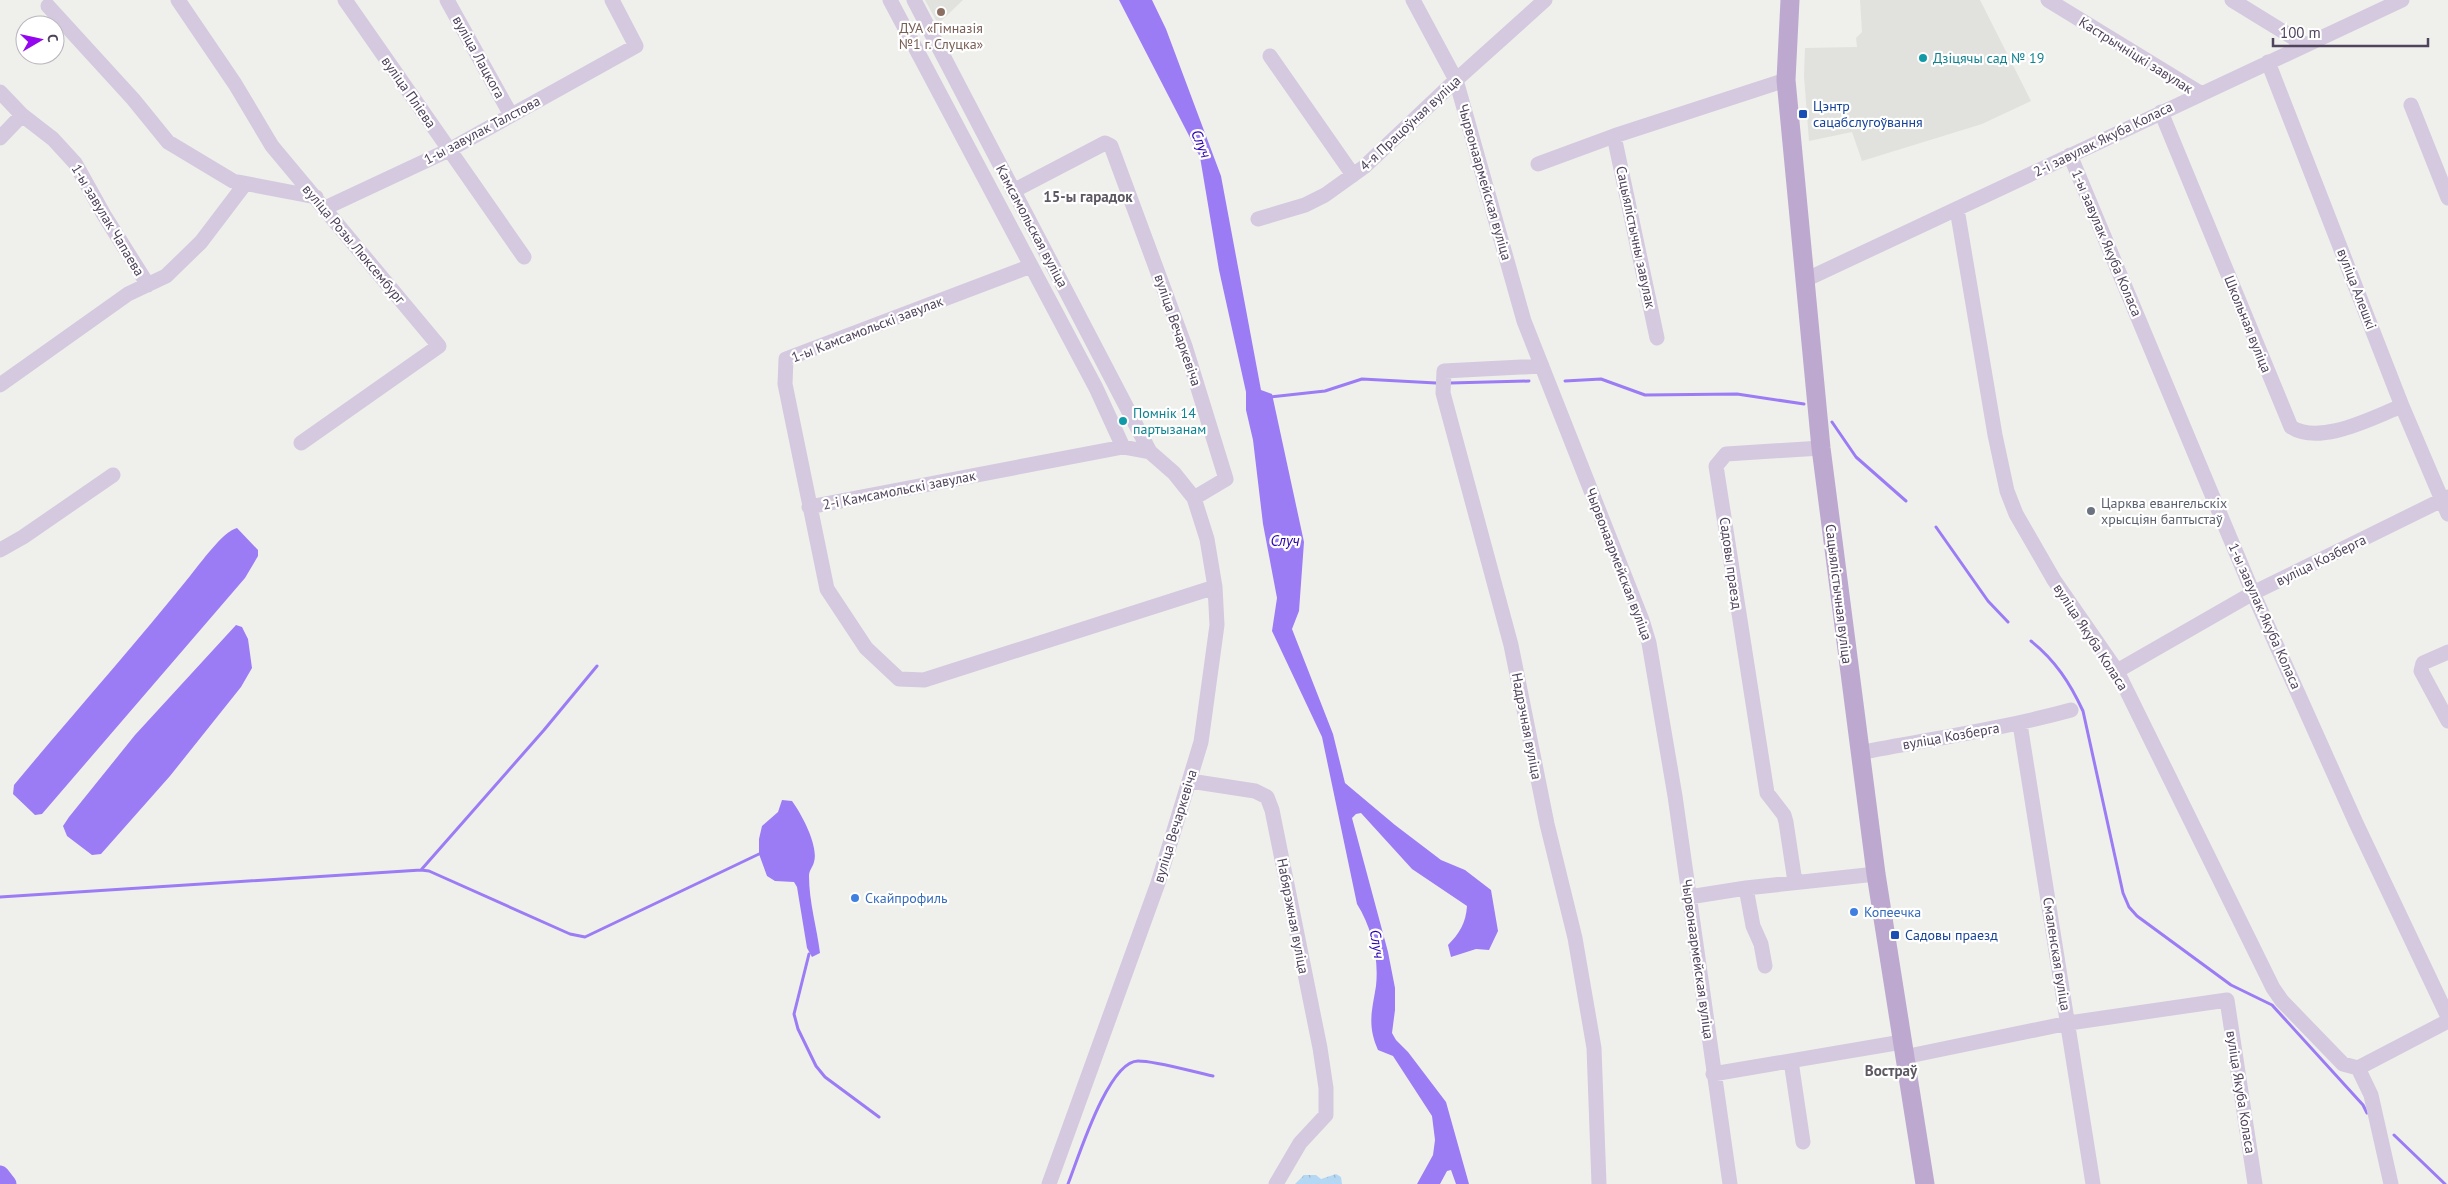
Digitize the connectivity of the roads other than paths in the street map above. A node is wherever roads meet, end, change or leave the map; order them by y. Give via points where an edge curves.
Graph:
1 (178, 0) edge
2 (345, 0) edge
3 (447, 0) edge
4 (612, 0) edge
5 (890, 0) edge
6 (914, 0) edge
7 (1413, 0) edge
8 (1545, 0) edge
9 (1790, 0) edge
10 (2048, 0) edge
11 (2232, 0) edge
12 (2402, 0) edge
13 (48, 6) dead end
14 (2305, 45) junction
15 (1270, 56) dead end
16 (2268, 62) junction
17 (1456, 80) junction
18 (1786, 80) junction
19 (0, 92) edge
20 (2200, 93) junction
21 (2411, 106) dead end
22 (2161, 112) junction
23 (22, 115) junction
24 (511, 115) junction
25 (1614, 136) junction
26 (0, 138) edge
27 (449, 150) junction
28 (2070, 155) junction
29 (1538, 164) dead end
30 (1353, 175) junction
31 (245, 184) junction
32 (1013, 191) junction
33 (2448, 198) edge
34 (321, 203) junction
35 (1957, 209) junction
36 (1258, 218) dead end
37 (524, 257) dead end
38 (1031, 266) junction
39 (1805, 280) junction
40 (148, 285) junction
41 (1657, 338) dead end
42 (1542, 366) junction
43 (0, 385) edge
44 (2402, 406) junction
45 (301, 443) dead end
46 (1123, 447) junction
47 (1821, 448) junction
48 (1150, 452) junction
49 (113, 475) dead end
50 (1194, 498) junction
51 (2445, 499) edge
52 (809, 507) junction
53 (2448, 514) edge
54 (0, 550) edge
55 (1215, 587) junction
56 (2253, 593) junction
57 (2448, 652) edge
58 (2117, 671) junction
59 (2071, 710) dead end
60 (2448, 722) edge
61 (2020, 724) junction
62 (1859, 753) junction
63 (1190, 781) junction
64 (1876, 874) junction
65 (1795, 882) junction
66 (1746, 888) junction
67 (1689, 896) junction
68 (1765, 966) dead end
69 (2448, 1017) edge
70 (2448, 1021) edge
71 (2069, 1023) junction
72 (1903, 1049) junction
73 (1791, 1061) junction
74 (2358, 1068) junction
75 (1713, 1074) junction
76 (1803, 1142) dead end
77 (1049, 1184) edge
78 (1276, 1184) edge
79 (1599, 1184) edge
80 (1730, 1184) edge
81 (1924, 1184) edge
82 (2093, 1184) edge
83 (2255, 1184) edge
84 (2391, 1184) edge

1 - 34 street, вуліца Розы Люксембург via 272,146
2 - 27 street, вуліца Пліева
3 - 24 street, вуліца Лацкога
4 - 24 street, 1-ы завулак Талстова via 636,46
5 - 38 street, Камсамольская вуліца
6 - 32 street, Камсамольская вуліца
7 - 17 street, Чырвонаармейская вуліца
8 - 17 street, 4-я Працоўная вуліца
9 - 18 main road, Сацыялістычная вуліца
10 - 20 street, Кастрычніцкі завулак
11 - 14 street
12 - 14 street, 2-і завулак Якуба Коласа
13 - 31 street via 168,142 233,181
14 - 16 street, 2-і завулак Якуба Коласа
15 - 30 street
16 - 20 street, 2-і завулак Якуба Коласа
16 - 44 street, вуліца Алешкі
17 - 30 street, 4-я Працоўная вуліца
17 - 42 street, Чырвонаармейская вуліца via 1524,321
18 - 25 street
18 - 39 main road, Сацыялістычная вуліца
19 - 23 street, 1-ы завулак Чапаева
20 - 22 street, 2-і завулак Якуба Коласа
21 - 33 street
22 - 28 street, 2-і завулак Якуба Коласа
22 - 44 street, Школьная вуліца via 2291,427 2324,434
23 - 26 street
23 - 40 street, 1-ы завулак Чапаева via 53,139 75,163
24 - 27 street, 1-ы завулак Талстова
25 - 29 street
25 - 41 street, Сацыялістычны завулак
27 - 34 street, 1-ы завулак Талстова
27 - 37 street, вуліца Пліева
28 - 35 street, 2-і завулак Якуба Коласа
28 - 56 street, 1-ы завулак Якуба Коласа
30 - 36 street, 4-я Працоўная вуліца via 1325,196
31 - 34 street
31 - 40 street via 201,242 166,276
32 - 48 street, Камсамольская вуліца
32 - 50 street, вуліца Вечаркевіча via 1105,143 1112,146 1185,346 1226,479
34 - 45 street, вуліца Розы Люксембург via 439,346
35 - 39 street, 2-і завулак Якуба Коласа
35 - 58 street, вуліца Якуба Коласа via 2007,492 2028,538
38 - 46 street, Камсамольская вуліца via 1096,388
38 - 52 street, 1-ы Камсамольскі завулак via 786,359 784,384
39 - 47 main road, Сацыялістычная вуліца
40 - 43 street via 128,294
42 - 67 street, Чырвонаармейская вуліца via 1647,635
42 - 79 street, Надрэчная вуліца via 1444,371 1443,393 1511,645 1547,824 1575,938 1594,1048
44 - 51 street, вуліца Алешкі
46 - 48 street, 2-і Камсамольскі завулак
46 - 52 street, 2-і Камсамольскі завулак
47 - 62 main road, Сацыялістычная вуліца
47 - 65 street, Садовы праезд via 1726,454 1716,466 1767,793 1784,815
48 - 50 street via 1174,473
49 - 54 street
50 - 55 street, вуліца Вечаркевіча via 1207,539
51 - 53 street, вуліца Алешкі
51 - 56 street, вуліца Козберга
52 - 55 street, 2-і Камсамольскі завулак via 827,589 866,648 899,679 924,680
55 - 63 street, вуліца Вечаркевіча via 1217,625 1208,697 1201,742
56 - 58 street, вуліца Козберга
56 - 69 street, 1-ы завулак Якуба Коласа via 2356,823
57 - 60 street via 2423,663 2421,671
58 - 74 street, вуліца Якуба Коласа via 2273,988 2343,1064
59 - 61 street, вуліца Козберга
61 - 62 street, вуліца Козберга
61 - 71 street, Смаленская вуліца
62 - 64 main road, Сацыялістычная вуліца
63 - 77 street, вуліца Вечаркевіча via 1158,883
63 - 78 street, Набярэжная вуліца via 1255,792 1267,797 1272,810 1326,1088 1326,1115 1300,1143
64 - 65 street
64 - 72 main road, Сацыялістычная вуліца
65 - 66 street
66 - 67 street
66 - 68 street
67 - 75 street, Чырвонаармейская вуліца
70 - 74 street
71 - 72 street
71 - 82 street, Смаленская вуліца
71 - 83 street, вуліца Якуба Коласа via 2227,1000
72 - 73 street
72 - 81 main road, Сацыялістычная вуліца
73 - 75 street
73 - 76 street
74 - 84 street via 2371,1095
75 - 80 street, Чырвонаармейская вуліца

